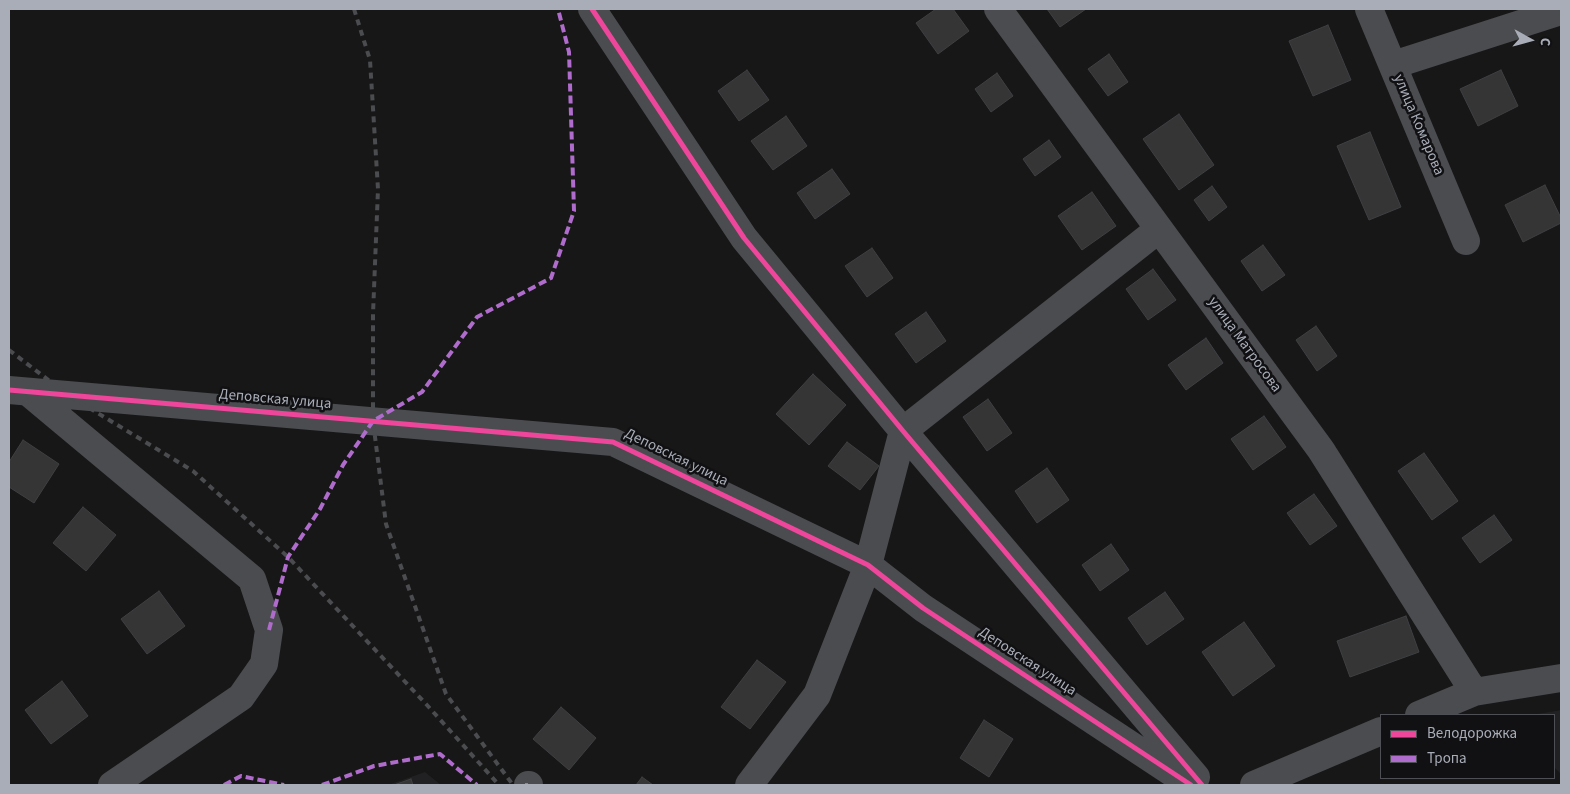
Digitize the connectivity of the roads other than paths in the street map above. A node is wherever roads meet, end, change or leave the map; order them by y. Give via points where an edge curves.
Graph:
1 (592, 9) edge
2 (998, 9) edge
3 (1369, 9) edge
4 (1561, 11) edge
5 (1393, 65) junction
6 (1159, 229) junction
7 (1466, 241) dead end
8 (19, 391) edge
9 (903, 431) junction
10 (868, 565) junction
11 (1561, 678) edge
12 (1474, 692) junction
13 (1422, 714) edge
14 (1380, 732) edge
15 (112, 785) edge
16 (749, 785) edge
17 (1191, 785) edge
18 (1202, 785) edge
19 (1254, 785) edge

1 - 9 street via 744,238
2 - 6 street, улица Матросова
3 - 5 street, улица Комарова
4 - 5 street
5 - 7 street, улица Комарова
6 - 9 street
6 - 12 street, улица Матросова via 1321,450
8 - 10 street, Деповская улица via 613,442
8 - 15 street via 252,579 269,630 264,664 242,697
9 - 10 street
9 - 18 street
10 - 16 street via 816,695
10 - 17 street, Деповская улица via 923,608
11 - 12 street
12 - 13 street
14 - 19 street

